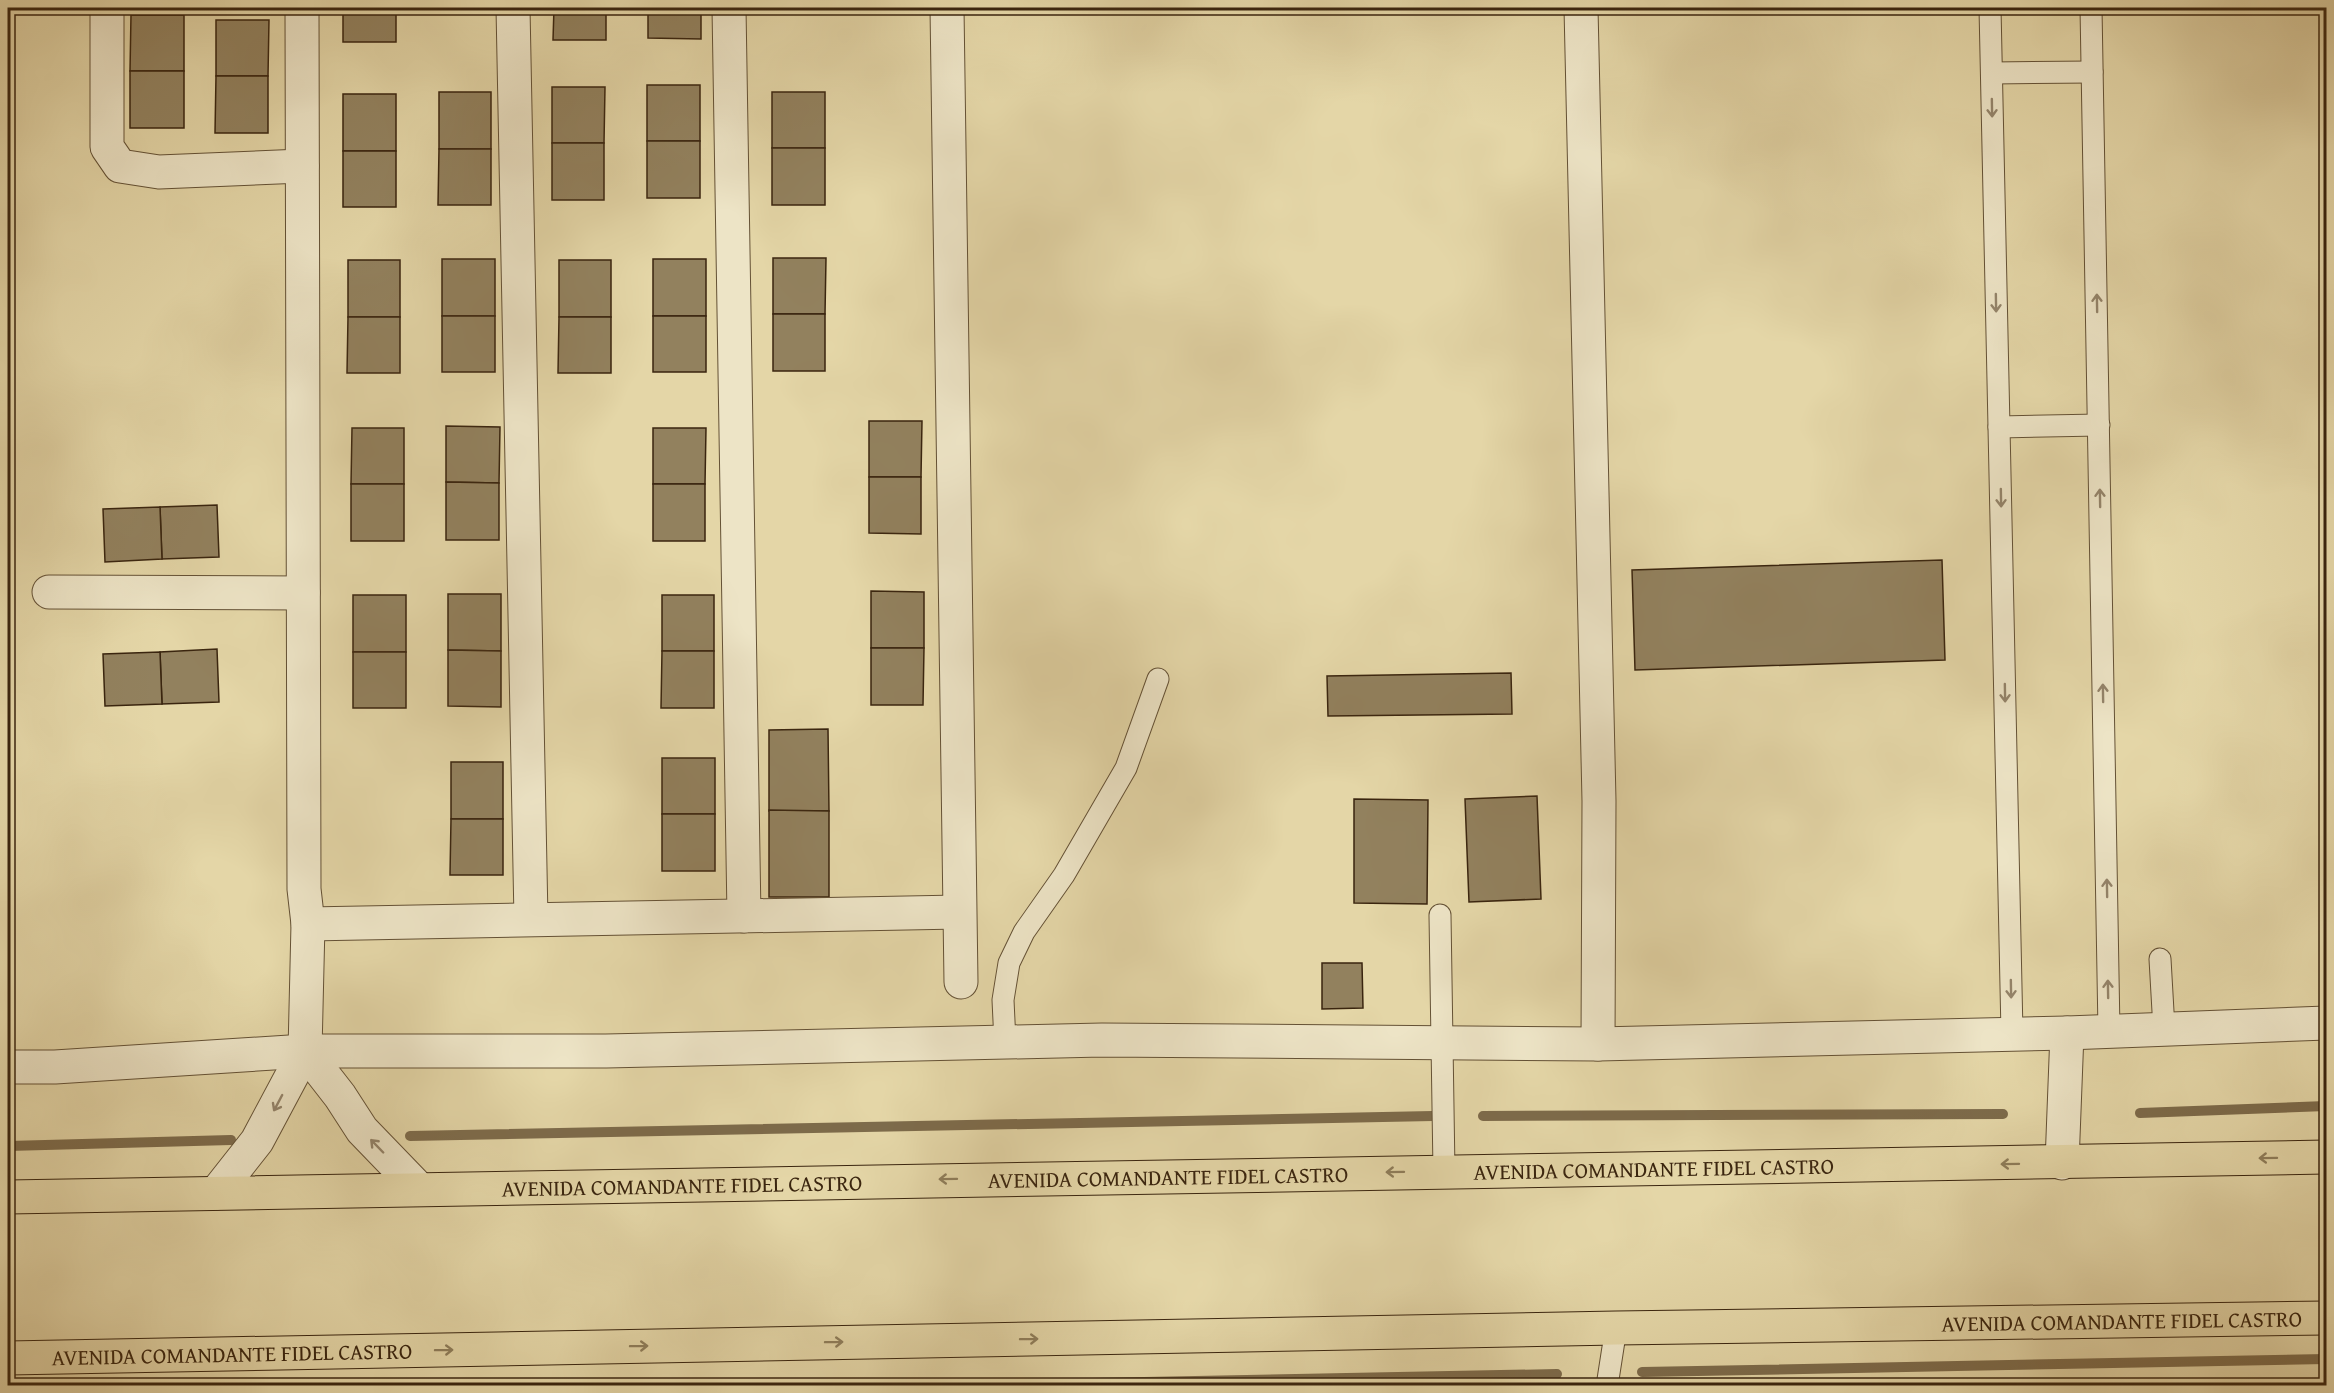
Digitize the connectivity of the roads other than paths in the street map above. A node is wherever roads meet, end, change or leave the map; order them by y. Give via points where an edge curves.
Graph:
1 (107, 8) edge
2 (302, 8) edge
3 (513, 8) edge
4 (729, 8) edge
5 (947, 8) edge
6 (1581, 8) edge
7 (1990, 8) edge
8 (2091, 8) edge
9 (2092, 72) junction
10 (1992, 73) junction
11 (302, 166) junction
12 (2099, 425) junction
13 (1999, 427) junction
14 (49, 592) dead end
15 (303, 593) junction
16 (1158, 679) dead end
17 (960, 912) junction
18 (1440, 915) dead end
19 (744, 916) junction
20 (531, 919) junction
21 (308, 924) junction
22 (2160, 958) dead end
23 (961, 982) dead end
24 (2326, 1023) edge
25 (2164, 1029) junction
26 (2109, 1031) junction
27 (2012, 1033) junction
28 (2067, 1033) junction
29 (1005, 1042) junction
30 (1442, 1043) junction
31 (1598, 1044) junction
32 (305, 1051) junction
33 (8, 1067) edge
34 (2326, 1157) edge
35 (2062, 1163) junction
36 (1444, 1171) junction
37 (418, 1188) junction
38 (216, 1193) junction
39 (8, 1197) edge
40 (2326, 1318) edge
41 (1616, 1328) junction
42 (8, 1358) edge
43 (1607, 1386) edge

1 - 11 street via 107,147 120,166 159,172
2 - 11 street
3 - 20 street
4 - 19 street
5 - 17 street
6 - 31 street via 1599,790
7 - 10 lane
8 - 9 lane
9 - 10 lane
12 -> 9 lane
10 -> 13 lane
11 - 15 street
12 - 13 lane
26 -> 12 lane
13 -> 27 lane
14 - 15 street
15 - 21 street via 304,889
16 - 29 lane via 1126,768 1064,875 1024,932 1010,963 1003,1000
17 - 19 street
17 - 23 street
18 - 30 lane
19 - 20 street
20 - 21 street
21 - 32 street
22 - 25 lane
24 - 25 street
25 - 26 street
26 - 28 street
27 - 28 street
27 - 31 street
28 - 35 street
29 - 30 street
29 - 32 street via 606,1051
30 - 31 street
30 - 36 lane
32 - 33 street
37 -> 32 street via 362,1130
32 -> 38 street via 257,1141
34 -> 35 highway, AVENIDA COMANDANTE FIDEL CASTRO
35 -> 36 highway, AVENIDA COMANDANTE FIDEL CASTRO
36 -> 37 highway, AVENIDA COMANDANTE FIDEL CASTRO
37 - 38 highway, AVENIDA COMANDANTE FIDEL CASTRO
38 - 39 highway, AVENIDA COMANDANTE FIDEL CASTRO
40 - 41 highway, AVENIDA COMANDANTE FIDEL CASTRO
42 -> 41 highway, AVENIDA COMANDANTE FIDEL CASTRO
41 - 43 lane

